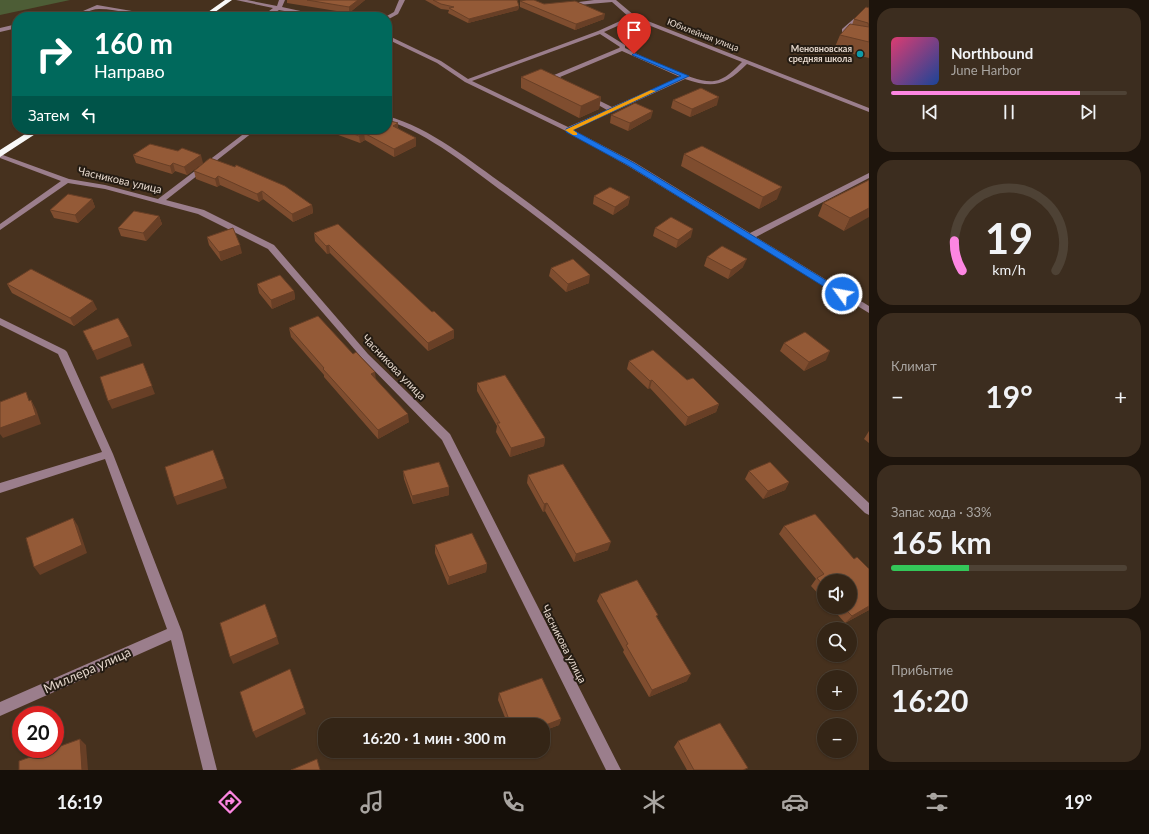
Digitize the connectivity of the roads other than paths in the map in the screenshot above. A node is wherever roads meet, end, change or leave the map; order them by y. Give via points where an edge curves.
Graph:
1 (229, 0) edge
2 (239, 0) edge
3 (282, 0) edge
4 (402, 0) edge
5 (612, 0) edge
6 (559, 5) edge
7 (279, 7) junction
8 (84, 12) edge
9 (126, 12) edge
10 (211, 12) edge
11 (272, 12) edge
12 (302, 12) edge
13 (392, 15) edge
14 (633, 17) junction
15 (869, 17) edge
16 (12, 27) edge
17 (0, 30) edge
18 (600, 32) junction
19 (860, 38) edge
20 (392, 40) edge
21 (622, 49) junction
22 (747, 61) junction
23 (686, 76) junction
24 (467, 81) junction
25 (572, 88) edge
26 (585, 95) edge
27 (612, 110) junction
28 (869, 110) edge
29 (392, 115) edge
30 (392, 120) edge
31 (408, 126) junction
32 (568, 130) junction
33 (32, 134) edge
34 (247, 134) edge
35 (0, 155) edge
36 (869, 175) edge
37 (67, 181) junction
38 (160, 201) junction
39 (0, 228) edge
40 (749, 237) junction
41 (869, 310) edge
42 (0, 321) edge
43 (108, 454) junction
44 (0, 488) edge
45 (869, 510) edge
46 (175, 632) junction
47 (0, 709) edge
48 (210, 770) edge
49 (614, 770) edge

1 - 10 highway
2 - 7 street
3 - 7 street
4 - 13 street via 396,13
5 - 6 street
5 - 14 street, Юбилейная улица
7 - 11 street
7 - 12 street
8 - 9 street via 97,7
14 - 18 street
14 - 22 street, Юбилейная улица
15 - 19 street via 859,16 844,30 844,35
16 - 17 street
18 - 21 street, Юбилейная улица via 623,46
18 - 24 street
20 - 24 street via 439,62
21 - 23 street, Юбилейная улица
21 - 25 street via 556,76
22 - 23 street, Юбилейная улица via 739,70 714,83
22 - 28 street, Юбилейная улица
23 - 27 street
24 - 32 street
26 - 27 street
27 - 32 street
29 - 31 street
30 - 31 street
31 - 45 street via 541,214 620,278 709,358
32 - 40 street via 631,164
33 - 35 highway
34 - 38 street
35 - 37 street, Часникова улица
36 - 40 street
37 - 38 street, Часникова улица via 105,187
37 - 39 street
38 - 49 street, Часникова улица via 201,212 272,247 365,356 446,437
40 - 41 street
42 - 43 street via 62,352
43 - 44 street
43 - 46 street
46 - 47 street, Миллера улица
46 - 48 street

